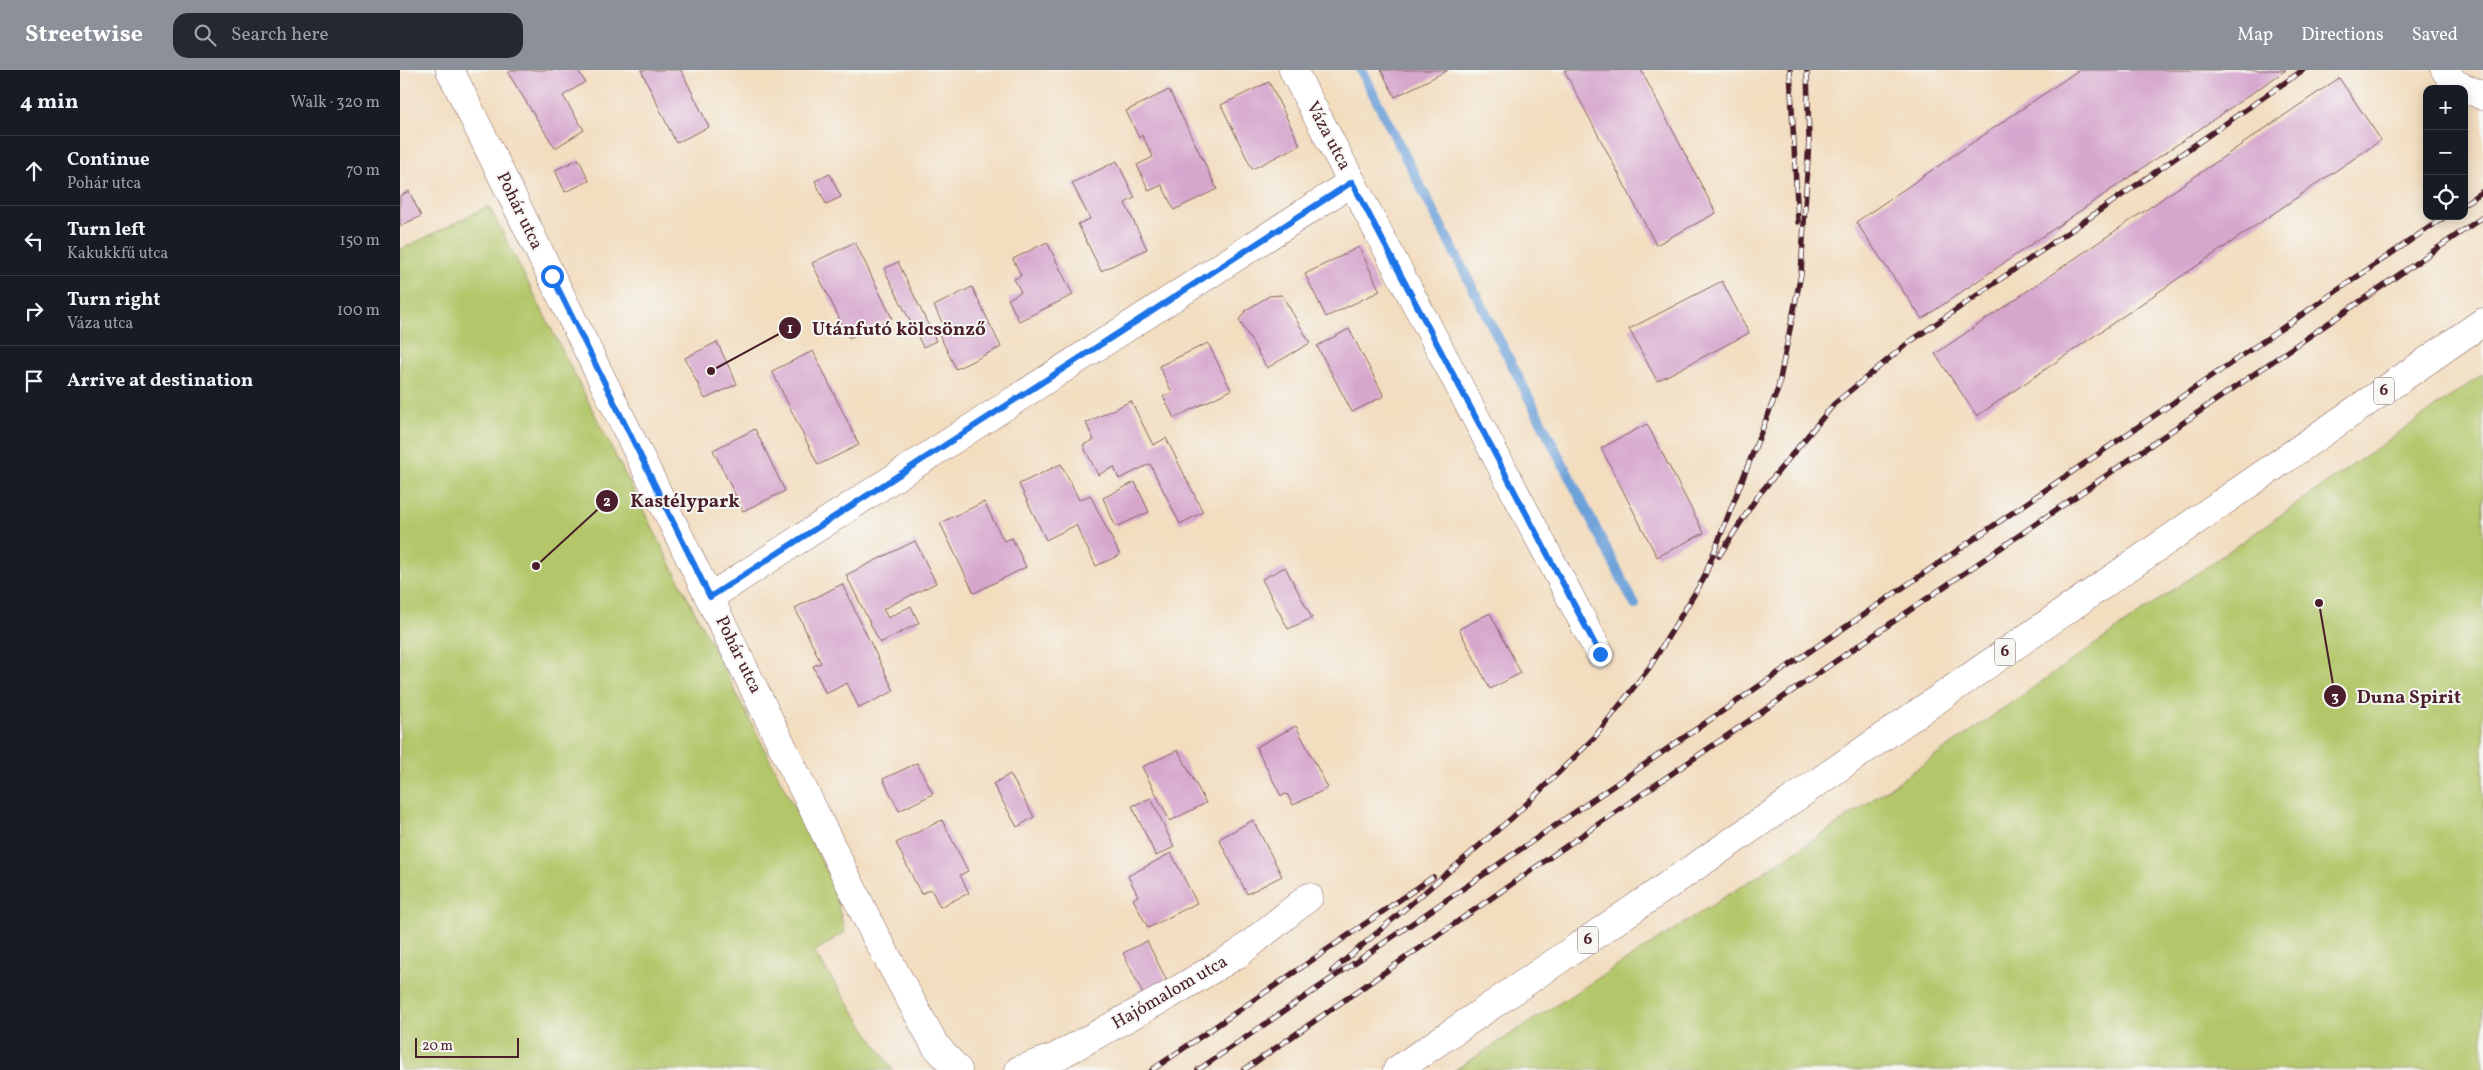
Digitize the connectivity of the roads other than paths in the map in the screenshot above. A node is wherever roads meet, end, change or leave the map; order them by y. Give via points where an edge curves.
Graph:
1 (450, 70) edge
2 (1293, 70) edge
3 (2445, 70) edge
4 (2483, 96) edge
5 (1352, 182) junction
6 (2483, 322) edge
7 (710, 597) junction
8 (1600, 654) dead end
9 (1309, 897) dead end
10 (958, 1070) edge
11 (1019, 1070) edge
12 (1397, 1070) edge

1 - 7 street, Pohár utca
2 - 5 street, Váza utca
3 - 4 street via 2454,84
5 - 7 street
5 - 8 street, Váza utca
6 - 12 street, 6
7 - 10 street, Pohár utca via 875,935 935,1045
9 - 11 street, Hajómalom utca via 1238,954 1056,1057

